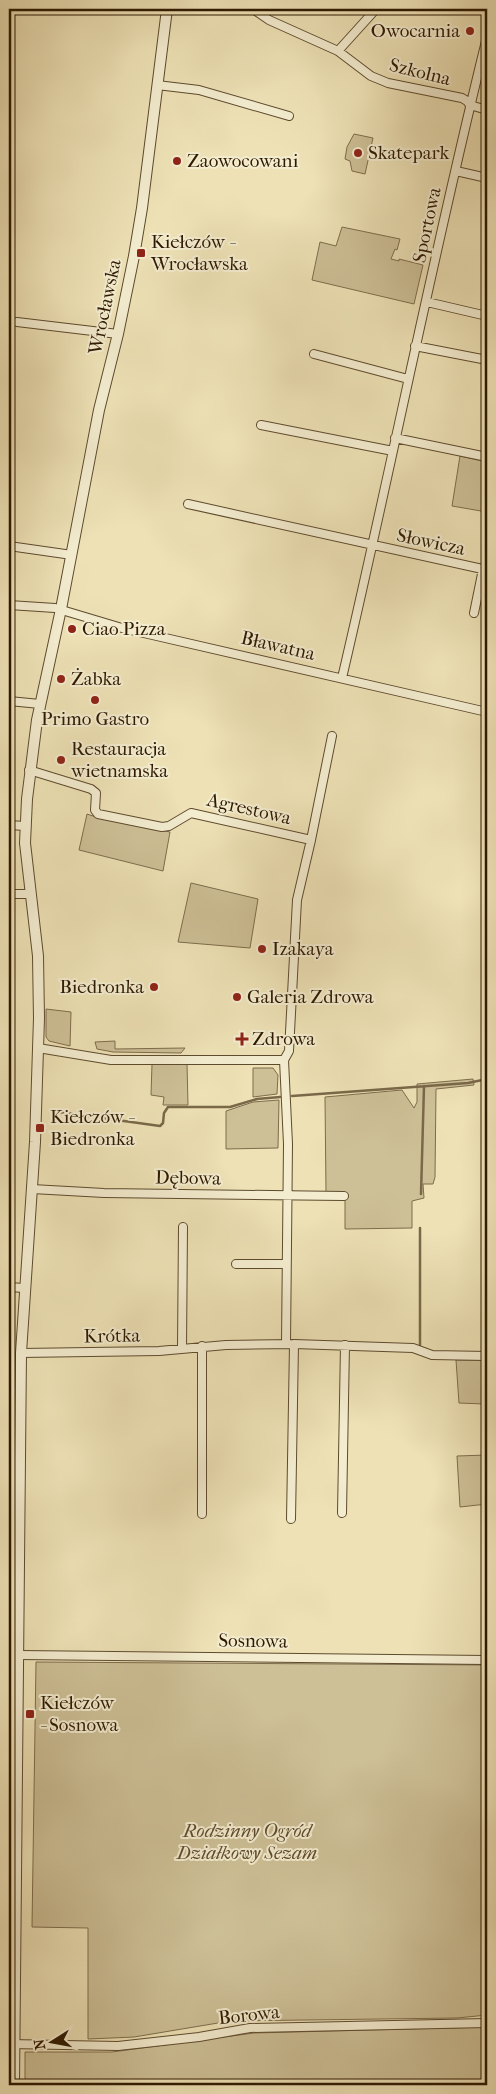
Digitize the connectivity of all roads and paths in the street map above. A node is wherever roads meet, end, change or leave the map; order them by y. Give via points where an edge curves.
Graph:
1 (167, 9) edge
2 (253, 9) edge
3 (376, 9) edge
4 (487, 37) edge
5 (338, 52) junction
6 (157, 85) junction
7 (470, 105) junction
8 (487, 110) edge
9 (289, 116) dead end
10 (456, 171) junction
11 (487, 178) edge
12 (427, 302) junction
13 (487, 316) edge
14 (17, 322) dead end
15 (118, 334) junction
16 (415, 346) junction
17 (314, 354) dead end
18 (487, 360) edge
19 (408, 379) junction
20 (261, 425) dead end
21 (395, 438) junction
22 (392, 451) junction
23 (487, 457) edge
24 (188, 504) dead end
25 (9, 546) edge
26 (372, 546) junction
27 (72, 554) junction
28 (485, 570) edge
29 (9, 605) edge
30 (61, 609) junction
31 (474, 613) dead end
32 (342, 678) junction
33 (9, 701) edge
34 (40, 704) junction
35 (487, 712) edge
36 (332, 736) dead end
37 (29, 770) junction
38 (9, 825) edge
39 (25, 826) junction
40 (311, 840) junction
41 (9, 894) edge
42 (31, 894) junction
43 (38, 1048) junction
44 (284, 1060) junction
45 (32, 1189) junction
46 (288, 1196) junction
47 (344, 1196) dead end
48 (183, 1227) dead end
49 (236, 1264) dead end
50 (286, 1264) junction
51 (9, 1287) edge
52 (24, 1288) junction
53 (290, 1344) junction
54 (344, 1345) junction
55 (202, 1346) junction
56 (182, 1349) junction
57 (21, 1353) junction
58 (487, 1356) edge
59 (342, 1513) dead end
60 (202, 1514) dead end
61 (291, 1519) dead end
62 (14, 1536) edge
63 (19, 1655) junction
64 (487, 1660) edge
65 (13, 1869) edge
66 (487, 2023) edge
67 (12, 2045) edge
68 (14, 2085) edge

1 - 6 street, Wrocławska
2 - 5 street, Szkolna via 269,20
3 - 5 street
4 - 7 street, Sportowa
5 - 7 street, Szkolna via 371,76 388,83 462,98
6 - 9 street via 199,90
6 - 15 street, Wrocławska via 142,208
7 - 8 street, Szkolna
7 - 10 street, Sportowa
10 - 11 street
10 - 12 street, Sportowa
12 - 13 street
12 - 16 street, Sportowa
14 - 15 street
15 - 27 street, Wrocławska via 99,410
16 - 18 street
16 - 19 street, Sportowa
17 - 19 street
19 - 21 street, Sportowa
20 - 22 street
21 - 22 street, Sportowa
21 - 23 street
22 - 26 street, Sportowa
24 - 26 street
25 - 27 street
26 - 28 street, Słowicza
26 - 32 street, Sportowa
27 - 30 street, Wrocławska
28 - 31 street, Słowicza
29 - 30 street
30 - 32 street, Bławatna via 122,628
30 - 34 street, Wrocławska
32 - 35 street, Bławatna
33 - 34 street
34 - 37 street, Wrocławska
36 - 40 street, Agrestowa
37 - 39 street, Wrocławska
37 - 40 street, Agrestowa via 91,789 96,793 95,810 98,814 162,827 191,813
38 - 39 street
39 - 42 street, Wrocławska
40 - 44 street, Agrestowa via 297,900 289,1051
41 - 42 street
42 - 43 street, Wrocławska via 39,980
43 - 44 street via 111,1060
43 - 45 street, Wrocławska
44 - 46 street, Agrestowa
45 - 46 street, Dębowa
45 - 52 street, Wrocławska
46 - 47 street, Dębowa
46 - 50 street
48 - 56 street
49 - 50 street
50 - 53 street
51 - 52 street
52 - 57 street, Wrocławska
53 - 54 street, Krótka
53 - 55 street, Krótka
53 - 61 street
54 - 58 street, Krótka via 413,1348 432,1355
54 - 59 street
55 - 56 street, Krótka
55 - 60 street
56 - 57 street, Krótka
57 - 62 street, Wrocławska
62 - 63 street, Wrocławska
63 - 64 street, Sosnowa
63 - 65 street, Wrocławska
65 - 67 street, Wrocławska
66 - 67 street, Borowa via 250,2028 118,2046
67 - 68 street, Wrocławska

